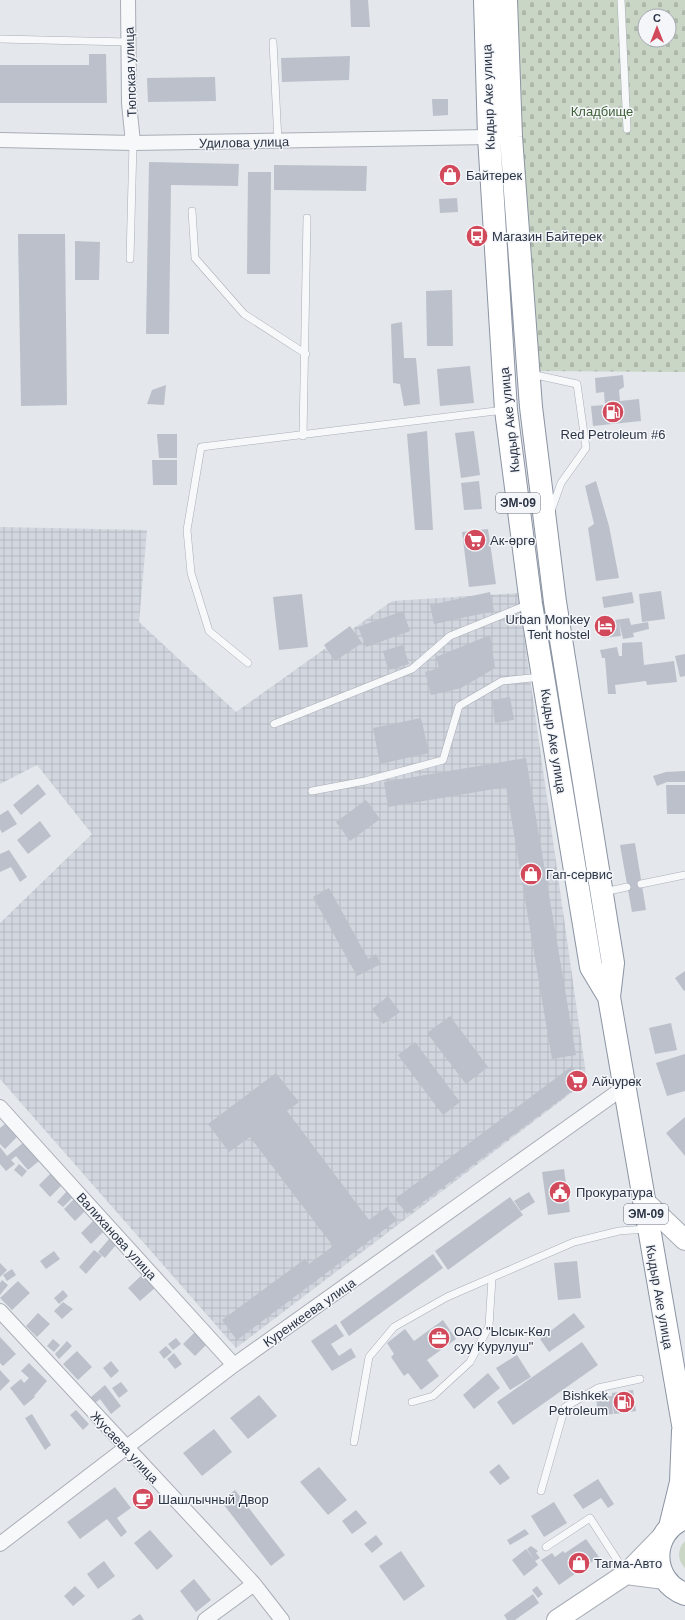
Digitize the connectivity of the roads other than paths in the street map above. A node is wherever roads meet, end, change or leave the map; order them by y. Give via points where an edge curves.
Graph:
1 (128, 0) edge
2 (485, 0) edge
3 (506, 0) edge
4 (621, 0) edge
5 (0, 39) edge
6 (128, 42) junction
7 (273, 42) dead end
8 (627, 129) dead end
9 (489, 137) junction
10 (511, 137) junction
11 (0, 140) edge
12 (278, 141) junction
13 (133, 144) junction
14 (192, 211) dead end
15 (307, 218) dead end
16 (130, 259) dead end
17 (306, 354) junction
18 (528, 373) junction
19 (504, 375) junction
20 (531, 407) junction
21 (506, 410) junction
22 (303, 436) junction
23 (546, 527) junction
24 (555, 602) junction
25 (531, 604) junction
26 (248, 663) dead end
27 (543, 676) junction
28 (274, 724) dead end
29 (312, 791) dead end
30 (685, 875) edge
31 (641, 884) dead end
32 (627, 887) dead end
33 (600, 893) junction
34 (609, 997) junction
35 (624, 1088) junction
36 (0, 1107) edge
37 (643, 1200) junction
38 (648, 1229) junction
39 (685, 1240) edge
40 (492, 1278) junction
41 (0, 1311) edge
42 (234, 1365) junction
43 (640, 1379) dead end
44 (412, 1402) dead end
45 (684, 1432) edge
46 (354, 1442) dead end
47 (125, 1447) junction
48 (541, 1491) dead end
49 (673, 1527) edge
50 (2, 1538) edge
51 (546, 1547) dead end
52 (626, 1574) junction
53 (254, 1584) junction
54 (674, 1586) edge
55 (685, 1603) edge
56 (205, 1620) edge
57 (282, 1620) edge
58 (557, 1620) edge

1 - 6 street, Тюпская улица
2 - 9 highway, Кыдыр Аке улица / ЭМ-09
3 - 10 highway, Кыдыр Аке улица / ЭМ-09
4 - 8 lane
5 - 6 lane
6 - 13 street, Тюпская улица
7 - 12 lane
9 - 10 highway
9 - 12 street, Удилова улица
9 - 19 highway, Кыдыр Аке улица / ЭМ-09
10 - 18 highway, Кыдыр Аке улица / ЭМ-09
11 - 13 street, Удилова улица
12 - 13 street, Удилова улица
13 - 16 lane
14 - 17 lane via 195,258 244,314
15 - 17 lane
17 - 22 lane
18 - 19 highway
18 - 20 highway, Кыдыр Аке улица / ЭМ-09
18 - 23 lane via 577,384 586,448 561,483
19 - 21 highway, Кыдыр Аке улица / ЭМ-09
20 - 21 highway
20 - 23 highway, Кыдыр Аке улица / ЭМ-09
21 - 22 lane
21 - 25 highway, Кыдыр Аке улица / ЭМ-09
22 - 26 lane via 200,447 187,530 191,573 209,631
23 - 24 highway, Кыдыр Аке улица / ЭМ-09
24 - 25 highway
24 - 33 highway, Кыдыр Аке улица / ЭМ-09
25 - 27 highway, Кыдыр Аке улица / ЭМ-09
25 - 28 lane via 450,636 412,669
27 - 29 lane via 502,681 459,706 443,760 365,781
27 - 34 highway, Кыдыр Аке улица / ЭМ-09 via 591,967
30 - 31 lane
32 - 33 lane
33 - 34 highway, Кыдыр Аке улица / ЭМ-09 via 612,963
34 - 35 highway, Кыдыр Аке улица / ЭМ-09
35 - 37 highway, Кыдыр Аке улица / ЭМ-09
35 - 42 street, Куренкеева улица
36 - 42 street, Валиханова улица
37 - 38 highway, Кыдыр Аке улица / ЭМ-09
37 - 39 main road
38 - 40 lane via 619,1231 574,1242
38 - 45 highway, Кыдыр Аке улица / ЭМ-09
40 - 44 lane via 490,1326 470,1362 433,1396
40 - 46 lane via 447,1297 394,1327 369,1357
41 - 47 street, Жусаева улица
42 - 47 street, Куренкеева улица
43 - 48 lane via 598,1388 564,1407
45 - 49 highway, Кыдыр Аке улица / ЭМ-09 via 681,1482
47 - 50 street, Куренкеева улица
47 - 53 street, Жусаева улица
49 - 52 main road
49 - 54 highway, ЭМ-09 via 659,1547 658,1558 660,1569
51 - 52 lane via 590,1518
52 - 54 main road
52 - 58 main road
53 - 56 street
53 - 57 street, Жусаева улица
54 - 55 highway, ЭМ-09

